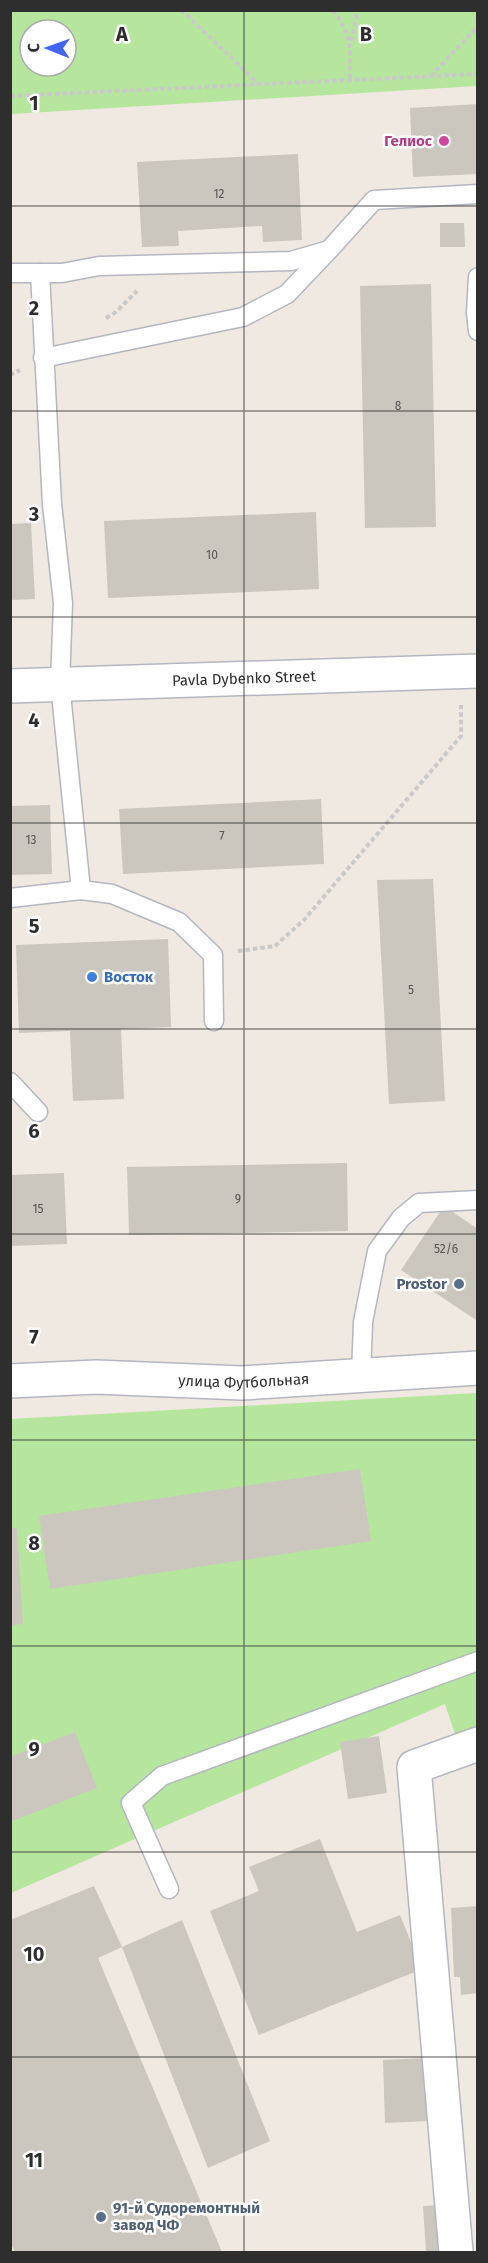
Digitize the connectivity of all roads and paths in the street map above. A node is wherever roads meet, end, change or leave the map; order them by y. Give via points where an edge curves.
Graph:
1 (181, 10) edge
2 (333, 10) edge
3 (358, 10) edge
4 (477, 26) edge
5 (351, 42) junction
6 (477, 74) edge
7 (430, 76) junction
8 (350, 80) junction
9 (259, 84) junction
10 (10, 96) edge
11 (477, 194) edge
12 (328, 250) junction
13 (10, 273) edge
14 (40, 273) junction
15 (477, 277) edge
16 (477, 331) edge
17 (43, 358) junction
18 (469, 671) edge
19 (60, 684) junction
20 (10, 686) edge
21 (81, 891) junction
22 (10, 898) edge
23 (213, 955) junction
24 (214, 1021) dead end
25 (10, 1082) edge
26 (38, 1112) dead end
27 (477, 1200) edge
28 (477, 1368) edge
29 (361, 1375) junction
30 (10, 1381) edge
31 (477, 1661) edge
32 (477, 1744) edge
33 (169, 1889) dead end
34 (456, 2253) edge

1 - 9 path
2 - 5 path
3 - 5 path
4 - 7 path
5 - 8 path
6 - 7 path
7 - 8 path
8 - 9 path
9 - 10 path
11 - 12 lane via 374,200
12 - 14 lane via 291,261 99,266
12 - 17 lane via 287,294 243,317
13 - 14 lane
14 - 17 lane
15 - 16 lane
17 - 19 lane via 63,603
18 - 19 street, Pavla Dybenko Street
18 - 23 path via 461,736 304,920 275,946
19 - 20 street, Pavla Dybenko Street
19 - 21 lane
21 - 22 lane
21 - 23 lane via 112,894 179,922
23 - 24 lane
25 - 26 lane
27 - 29 lane via 419,1203 401,1218 377,1251 363,1322
28 - 29 street, улица Футбольная
29 - 30 street, улица Футбольная via 242,1383 96,1377
31 - 33 lane via 162,1776 131,1803
32 - 34 street via 414,1767

